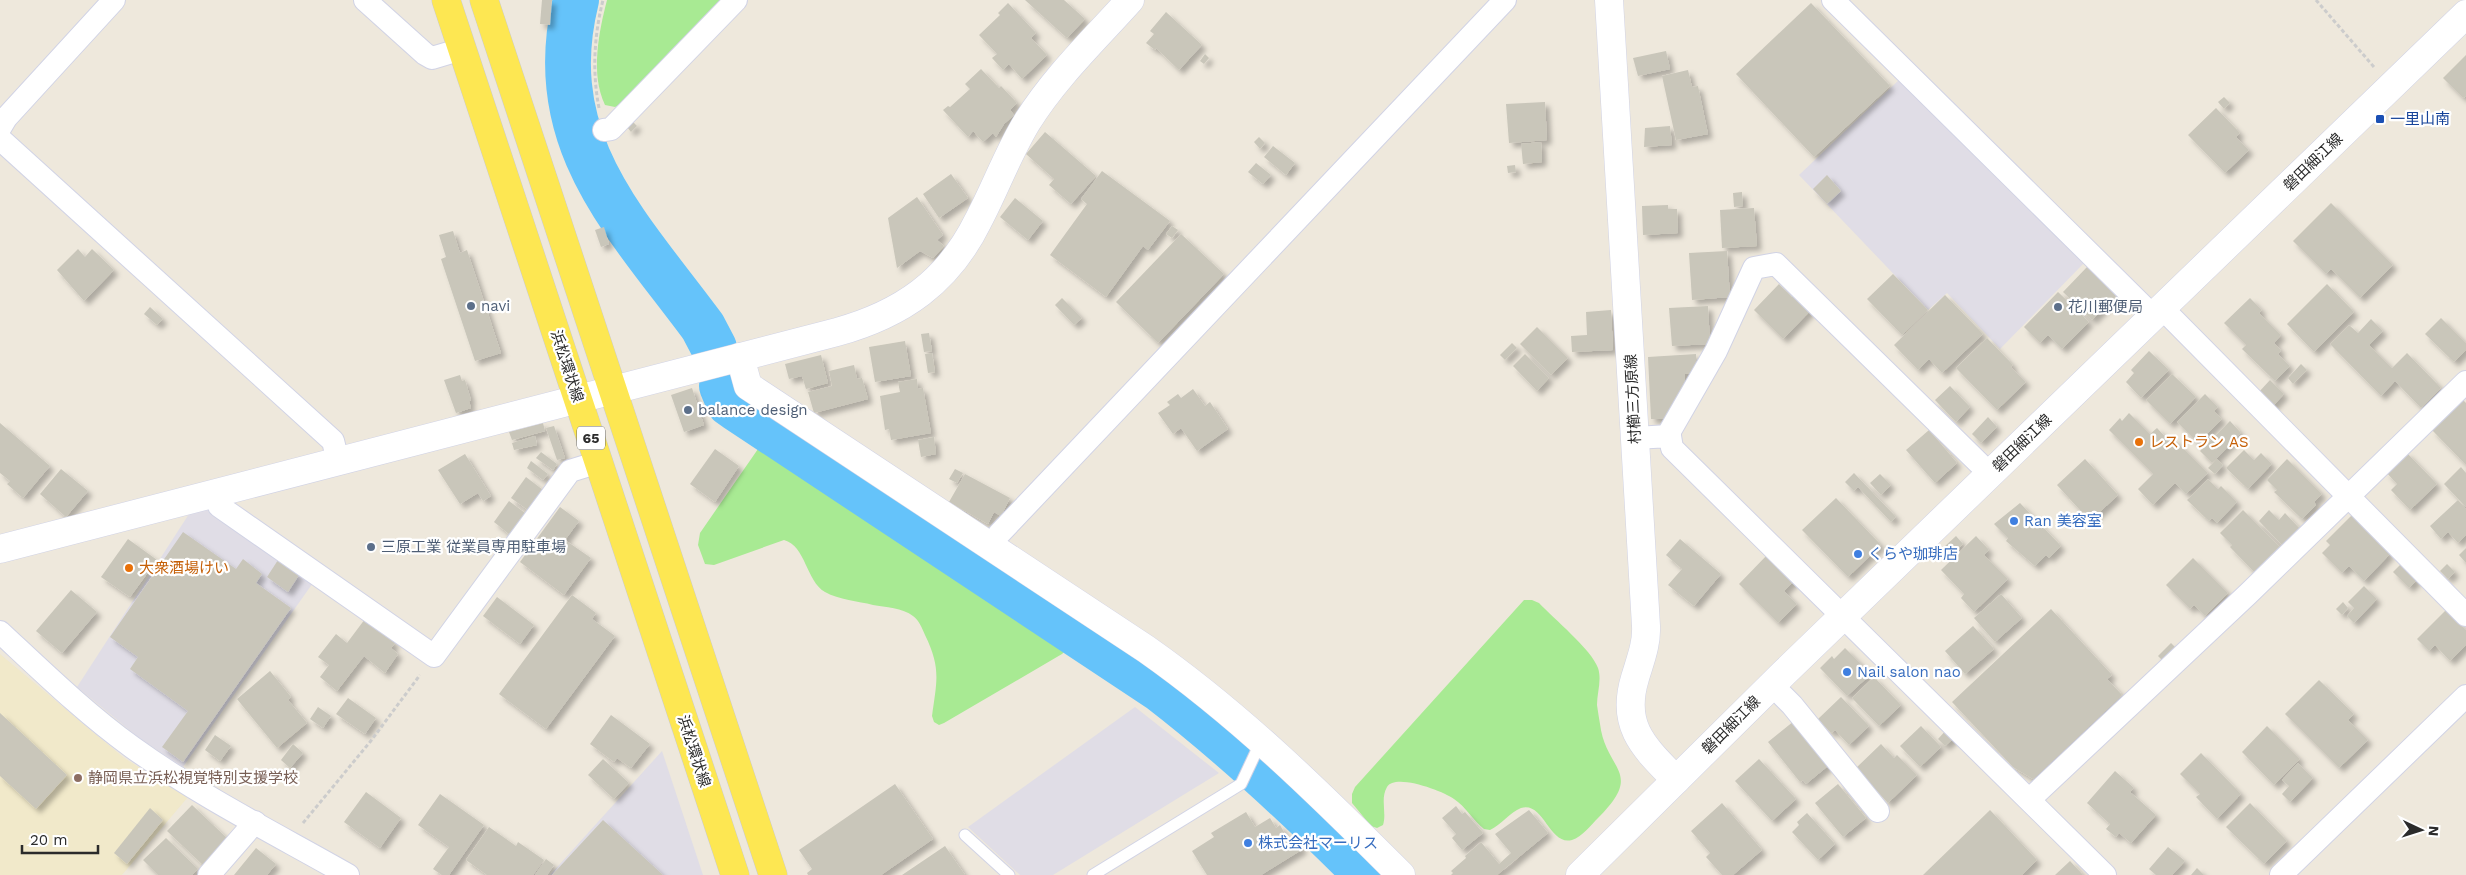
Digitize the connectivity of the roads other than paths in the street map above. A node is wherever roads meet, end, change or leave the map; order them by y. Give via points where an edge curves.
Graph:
1 (114, 0) edge
2 (365, 0) edge
3 (446, 0) edge
4 (484, 0) edge
5 (736, 0) edge
6 (1130, 0) edge
7 (1505, 0) edge
8 (1609, 0) edge
9 (1833, 0) edge
10 (2466, 14) edge
11 (462, 49) junction
12 (0, 128) edge
13 (604, 130) road end
14 (0, 138) edge
15 (2158, 312) junction
16 (740, 357) junction
17 (2466, 382) edge
18 (613, 390) junction
19 (578, 399) junction
20 (1670, 436) junction
21 (1635, 438) junction
22 (338, 461) junction
23 (599, 462) junction
24 (1990, 474) junction
25 (216, 493) junction
26 (2349, 495) junction
27 (991, 546) junction
28 (0, 549) edge
29 (2466, 615) edge
30 (1842, 617) junction
31 (0, 632) edge
32 (1772, 685) junction
33 (2466, 696) edge
34 (1260, 747) junction
35 (1676, 780) junction
36 (2030, 799) junction
37 (1878, 811) dead end
38 (255, 822) junction
39 (965, 835) dead end
40 (344, 874) edge
41 (208, 875) edge
42 (735, 875) edge
43 (773, 875) edge
44 (1009, 875) edge
45 (1093, 875) edge
46 (1401, 875) edge
47 (1580, 875) edge
48 (2105, 875) edge
49 (2281, 875) edge

1 - 12 street
2 - 11 street via 432,58
3 - 11 main road, 浜松環状線 / 65
4 - 18 main road, 65
5 - 13 street via 610,129
6 - 16 street via 1038,106 1013,148 978,222 943,273 895,311 867,324
7 - 27 street via 1006,526
8 - 21 street, 村櫛三方原線
9 - 15 street
10 - 15 street, 磐田細江線
11 - 19 main road, 浜松環状線 / 65
14 - 22 street via 332,441
15 - 24 street, 磐田細江線
15 - 26 street
16 - 18 street
16 - 27 street via 748,386
17 - 26 street
18 - 19 street
18 - 43 main road, 65
19 - 22 street
19 - 23 main road, 浜松環状線 / 65
20 - 21 street
20 - 24 street via 1724,337 1754,268 1776,264
20 - 30 street via 1672,448
21 - 35 street, 村櫛三方原線 via 1646,635 1632,690 1632,720 1645,748
22 - 25 street
23 - 25 street via 570,471 434,656 219,506
23 - 42 main road, 浜松環状線 / 65
24 - 30 street, 磐田細江線
25 - 28 street
26 - 29 street
26 - 36 street
27 - 34 street via 1175,669
30 - 32 street, 磐田細江線
30 - 36 street
31 - 38 street via 81,706 131,746
32 - 35 street, 磐田細江線
32 - 37 street
33 - 49 street
34 - 45 lane via 1241,784
34 - 46 street via 1323,796
35 - 47 street, 磐田細江線
36 - 48 street
38 - 40 street
38 - 41 street
39 - 44 lane

